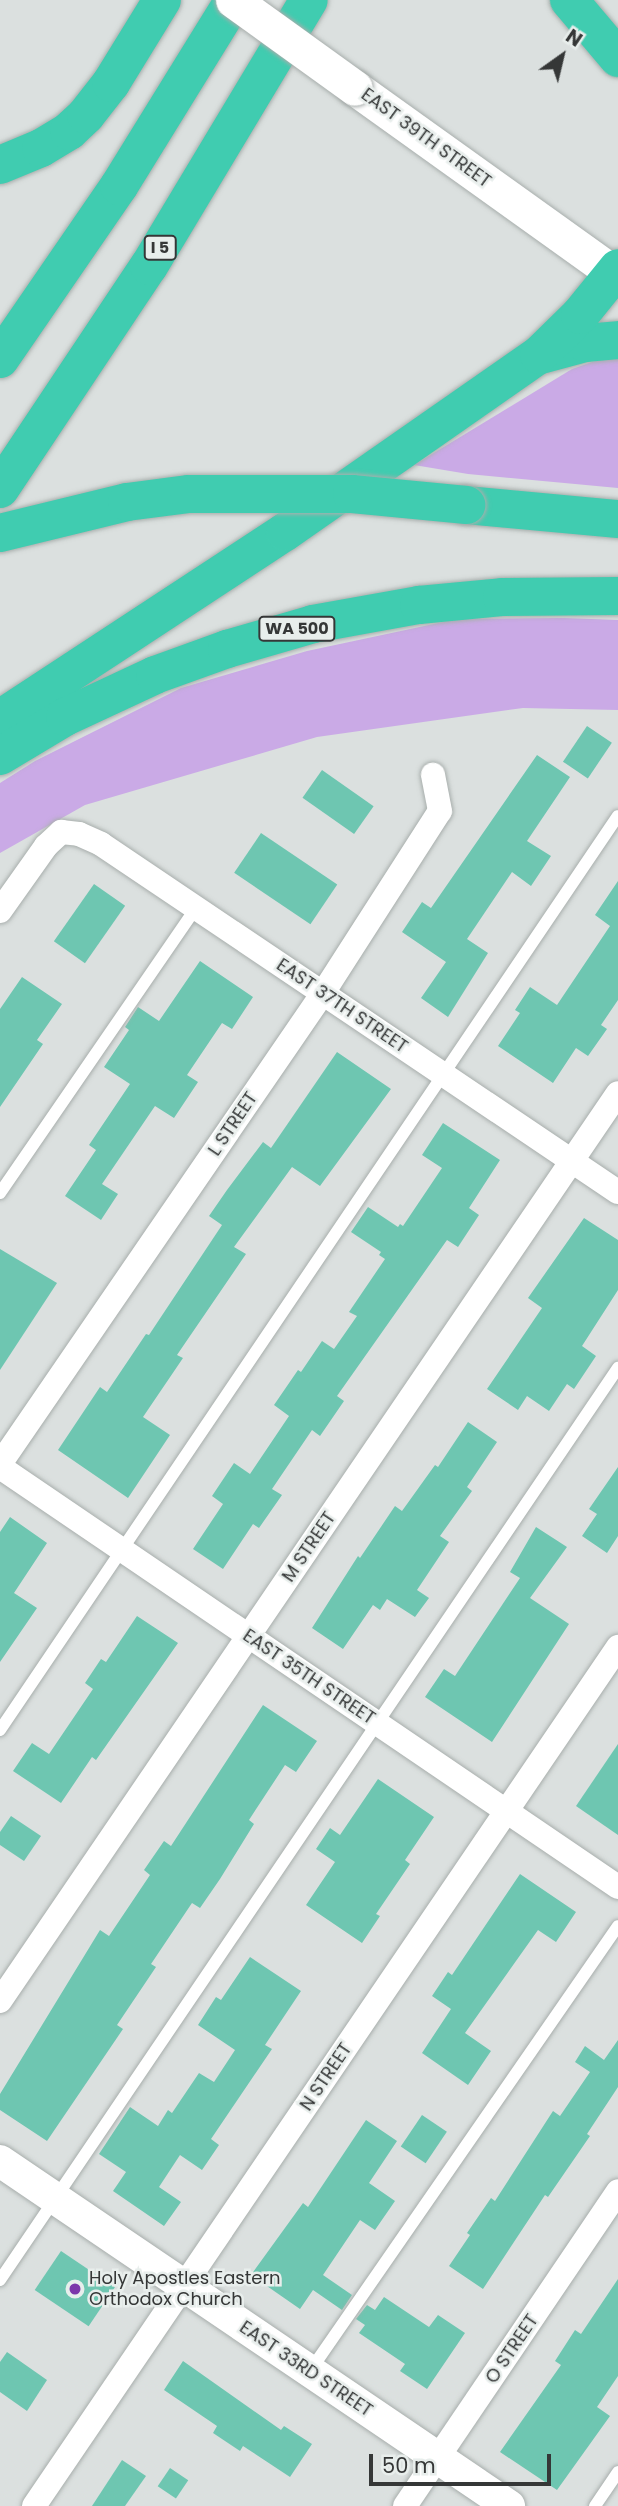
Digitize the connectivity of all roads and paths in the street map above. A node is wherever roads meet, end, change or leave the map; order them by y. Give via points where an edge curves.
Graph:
1 (162, 0) edge
2 (234, 0) edge
3 (309, 0) edge
4 (569, 0) edge
5 (618, 58) edge
6 (0, 166) edge
7 (617, 272) edge
8 (618, 340) edge
9 (540, 355) junction
10 (0, 359) edge
11 (0, 489) edge
12 (618, 519) edge
13 (0, 533) edge
14 (618, 596) edge
15 (0, 719) edge
16 (0, 756) edge
17 (433, 775) dead end
18 (618, 816) edge
19 (196, 908) junction
20 (0, 911) edge
21 (323, 993) junction
22 (443, 1075) junction
23 (618, 1093) edge
24 (572, 1161) junction
25 (618, 1192) edge
26 (0, 1193) edge
27 (618, 1368) edge
28 (0, 1465) edge
29 (121, 1549) junction
30 (249, 1636) junction
31 (618, 1647) edge
32 (377, 1723) junction
33 (0, 1730) edge
34 (507, 1811) junction
35 (618, 1887) edge
36 (618, 1926) edge
37 (0, 2001) edge
38 (0, 2161) edge
39 (618, 2191) edge
40 (55, 2199) junction
41 (0, 2280) edge
42 (185, 2286) junction
43 (310, 2371) junction
44 (437, 2459) junction
45 (618, 2472) edge
46 (34, 2506) edge
47 (405, 2506) edge
48 (509, 2506) edge
49 (595, 2506) edge

1 - 6 highway via 86,116 41,148
2 - 7 main road, EAST 39TH STREET, bridge
2 - 10 highway via 119,186
3 - 11 highway, I 5 via 149,266
4 - 5 highway
7 - 9 highway
8 - 9 highway
9 - 15 highway via 285,533
12 - 13 highway, bridge via 352,494 190,494 127,502
14 - 16 highway, WA 500 via 502,597 419,605 313,624 155,676 65,717
17 - 21 street, L STREET via 440,811
18 - 22 lane
19 - 20 street, EAST 37TH STREET via 101,844 61,832
19 - 21 street, EAST 37TH STREET
19 - 26 lane
21 - 22 street, EAST 37TH STREET
21 - 28 street, L STREET
22 - 24 street, EAST 37TH STREET
22 - 29 lane
23 - 24 street, M STREET
24 - 25 street, EAST 37TH STREET
24 - 30 street, M STREET
27 - 32 lane
28 - 29 street, EAST 35TH STREET
29 - 30 street, EAST 35TH STREET
29 - 33 lane
30 - 32 street, EAST 35TH STREET
30 - 37 street, M STREET
31 - 34 street, N STREET
32 - 34 street, EAST 35TH STREET
32 - 40 lane
34 - 35 street, EAST 35TH STREET
34 - 42 street, N STREET
36 - 43 lane
38 - 40 street, EAST 33RD STREET
39 - 44 street, O STREET
40 - 41 lane
40 - 42 street, EAST 33RD STREET
42 - 43 street, EAST 33RD STREET
42 - 46 street, N STREET
43 - 44 street, EAST 33RD STREET
44 - 47 street, O STREET
44 - 48 street, EAST 33RD STREET
45 - 49 lane

